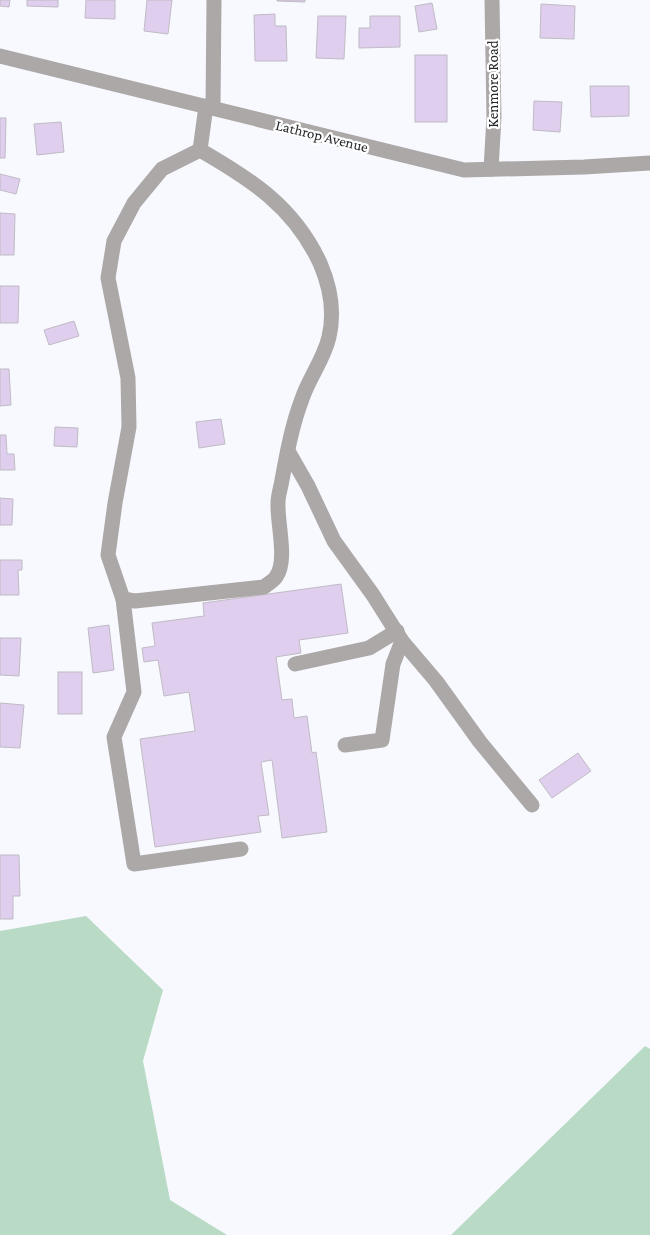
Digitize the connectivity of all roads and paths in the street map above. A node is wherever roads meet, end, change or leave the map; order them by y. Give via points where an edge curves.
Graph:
1 (214, 0) edge
2 (492, 0) edge
3 (0, 56) edge
4 (209, 107) junction
5 (200, 150) junction
6 (650, 163) edge
7 (491, 169) junction
8 (288, 451) junction
9 (123, 599) junction
10 (399, 636) junction
11 (295, 664) dead end
12 (345, 745) dead end
13 (532, 804) dead end
14 (241, 850) dead end

1 - 4 street
2 - 7 street, Kenmore Road via 494,117
3 - 4 street, Lathrop Avenue
4 - 5 street
4 - 7 street, Lathrop Avenue via 464,170
5 - 8 street via 237,172 278,203 312,245 328,284 332,311 329,337 302,398
5 - 9 street via 162,168 134,203 114,241 108,278 128,378 129,427 108,555
6 - 7 street, Lathrop Avenue
8 - 9 street via 278,502 282,565 276,578 264,587 135,601
8 - 10 street via 334,541
9 - 14 street via 134,692 114,737 134,864
10 - 11 street via 369,648
10 - 12 street via 382,740
10 - 13 street

